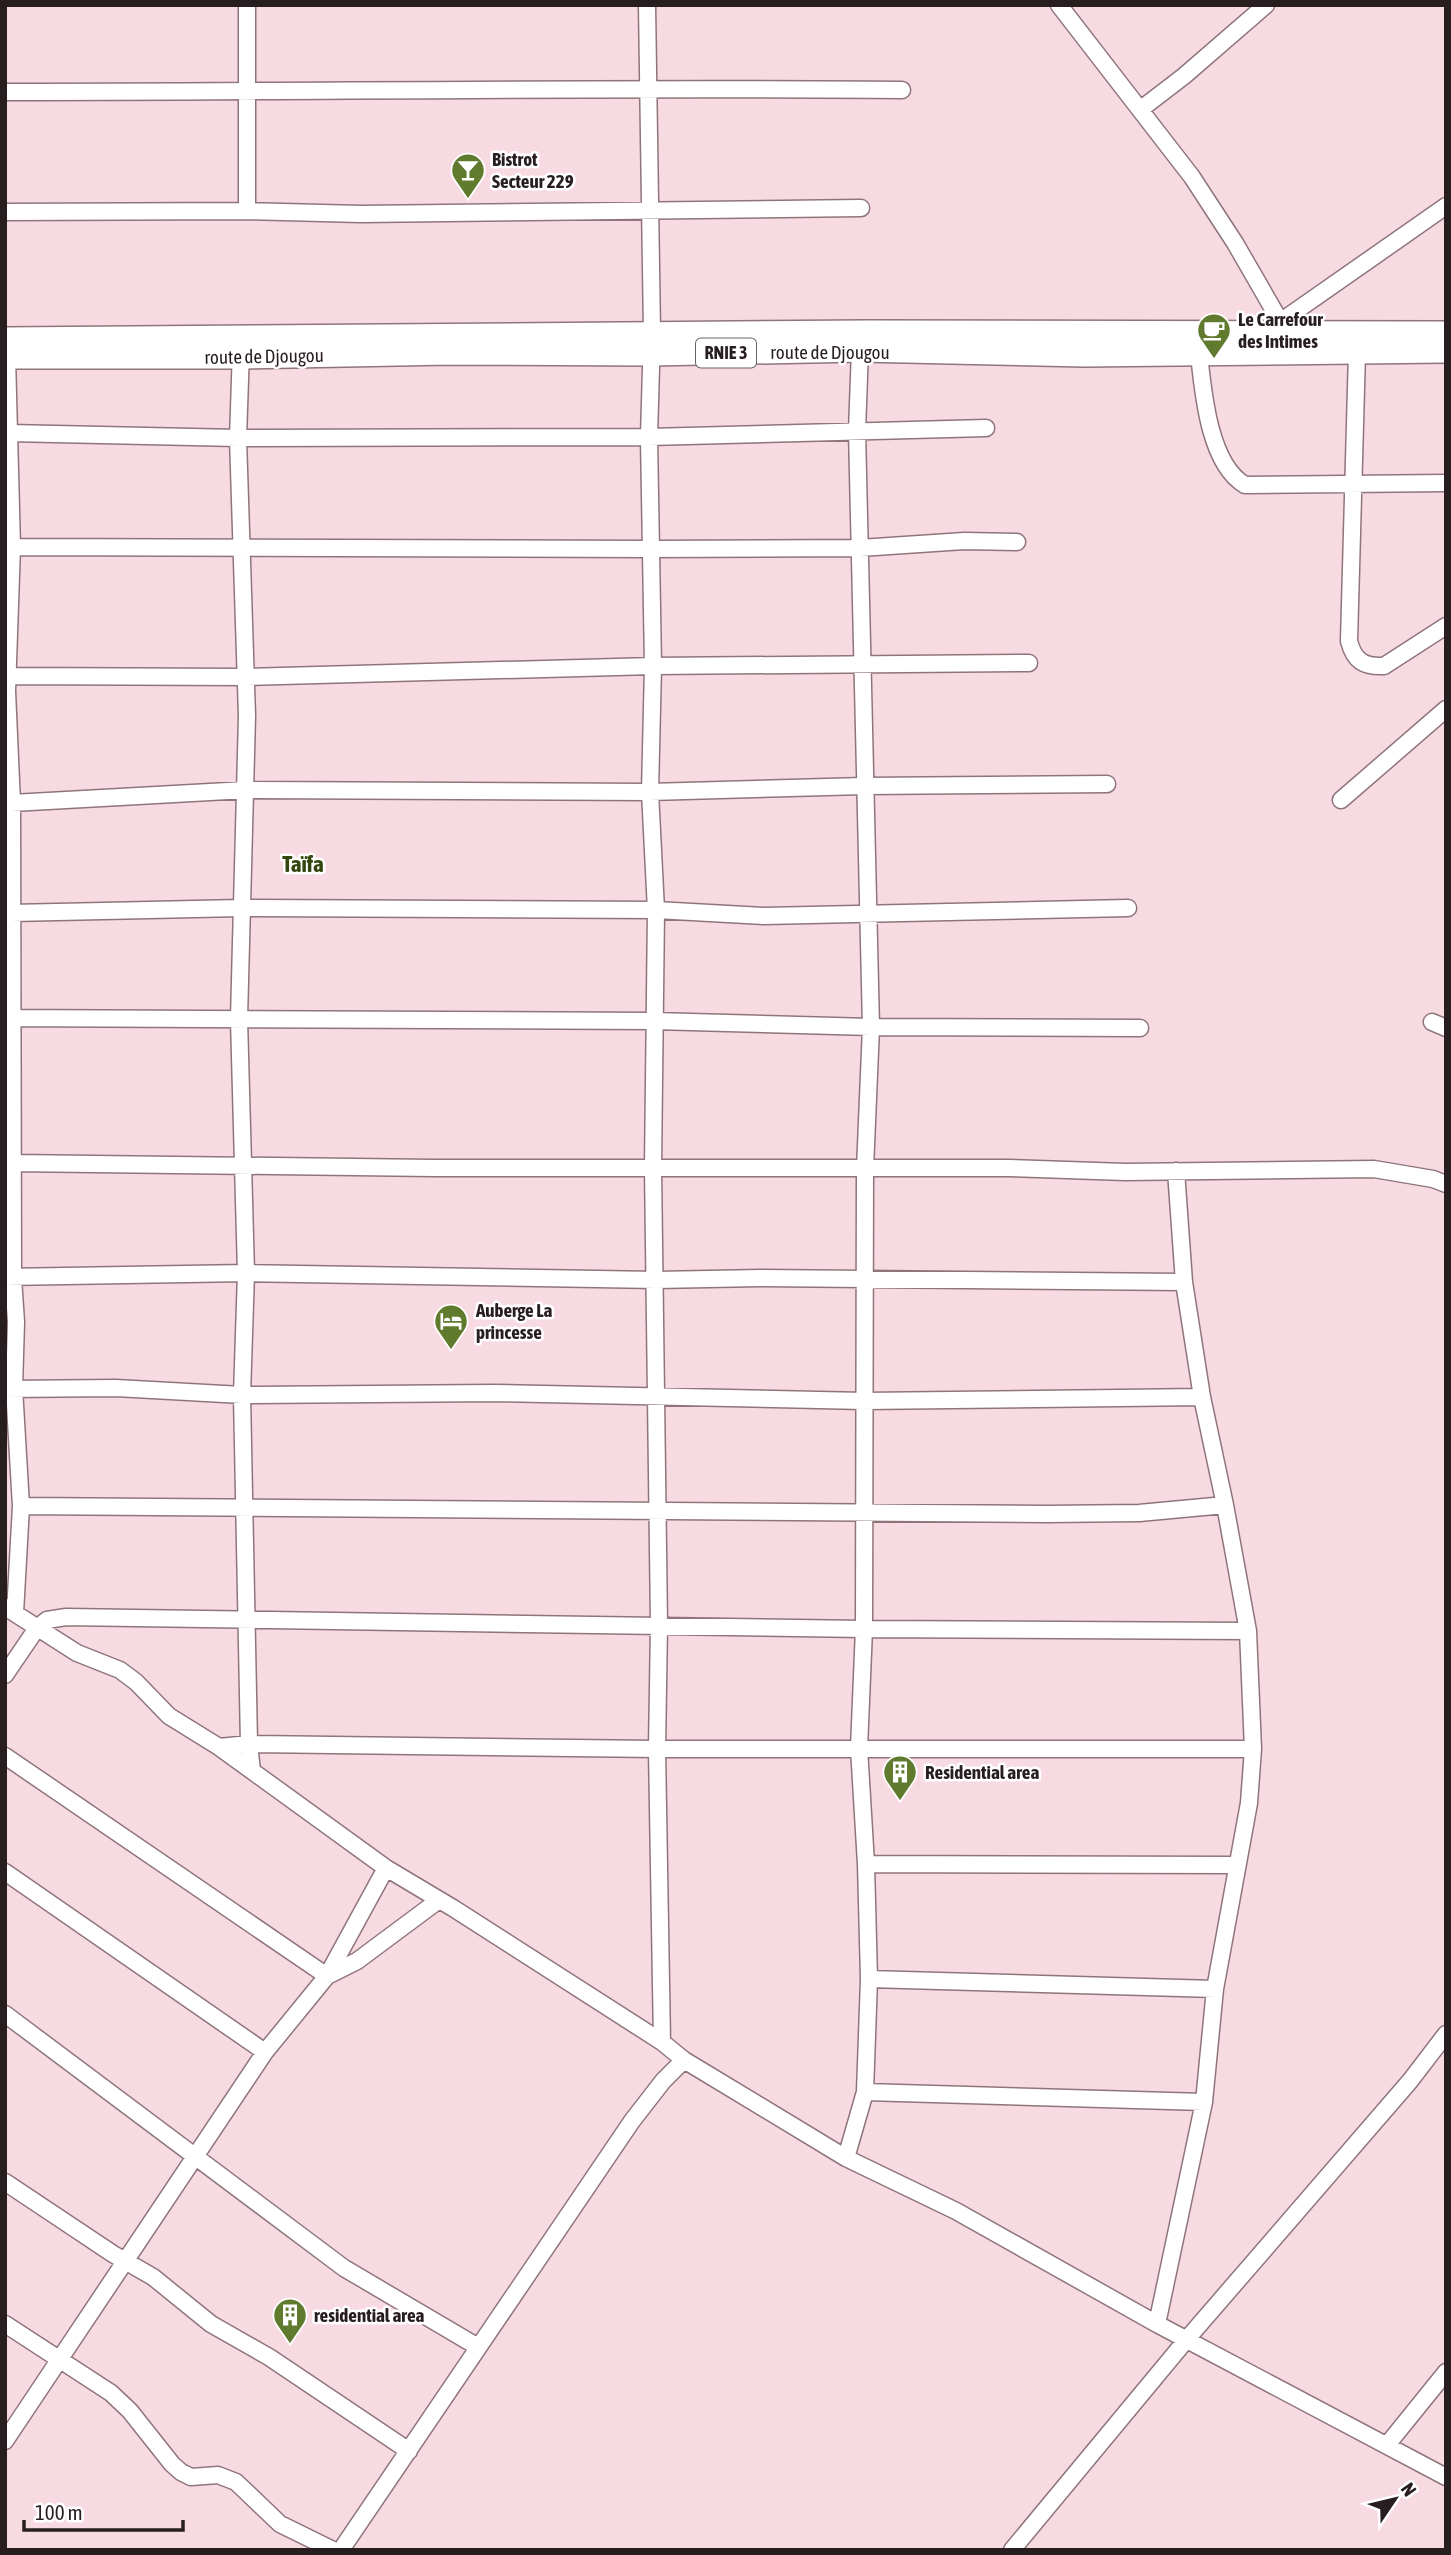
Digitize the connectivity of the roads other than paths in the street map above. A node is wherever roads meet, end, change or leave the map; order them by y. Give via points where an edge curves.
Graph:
1 (247, 5) edge
2 (647, 5) edge
3 (1059, 5) edge
4 (1266, 5) edge
5 (649, 87) junction
6 (902, 90) dead end
7 (5, 92) edge
8 (246, 92) junction
9 (1141, 109) junction
10 (1446, 205) edge
11 (861, 208) dead end
12 (650, 209) junction
13 (247, 211) junction
14 (5, 212) edge
15 (1273, 327) junction
16 (1436, 342) edge
17 (652, 344) junction
18 (241, 347) junction
19 (860, 350) junction
20 (6, 351) edge
21 (1357, 352) junction
22 (1199, 354) junction
23 (986, 428) dead end
24 (857, 431) junction
25 (9, 433) junction
26 (649, 437) junction
27 (238, 438) junction
28 (1353, 483) junction
29 (1446, 483) edge
30 (1017, 542) dead end
31 (12, 547) junction
32 (242, 548) junction
33 (860, 548) junction
34 (651, 549) junction
35 (1446, 626) edge
36 (1029, 663) dead end
37 (861, 665) junction
38 (653, 666) junction
39 (246, 677) junction
40 (6, 686) edge
41 (1446, 709) edge
42 (1107, 784) dead end
43 (864, 786) junction
44 (246, 790) junction
45 (650, 792) junction
46 (1341, 800) dead end
47 (12, 803) junction
48 (241, 908) junction
49 (1128, 908) dead end
50 (656, 910) junction
51 (868, 913) junction
52 (11, 914) junction
53 (8, 1018) edge
54 (239, 1018) junction
55 (654, 1021) junction
56 (871, 1027) junction
57 (1140, 1028) dead end
58 (13, 1163) junction
59 (242, 1166) junction
60 (653, 1168) junction
61 (865, 1169) junction
62 (1175, 1171) junction
63 (1446, 1184) edge
64 (246, 1273) junction
65 (9, 1278) edge
66 (656, 1280) junction
67 (864, 1281) junction
68 (1184, 1282) junction
69 (9, 1388) edge
70 (242, 1395) junction
71 (656, 1396) junction
72 (1202, 1397) junction
73 (864, 1401) junction
74 (1225, 1505) junction
75 (21, 1506) junction
76 (246, 1507) junction
77 (658, 1511) junction
78 (864, 1513) junction
79 (10, 1610) edge
80 (247, 1619) junction
81 (659, 1625) junction
82 (37, 1628) junction
83 (864, 1629) junction
84 (1248, 1632) junction
85 (5, 1675) edge
86 (249, 1744) junction
87 (219, 1747) junction
88 (859, 1748) junction
89 (657, 1749) junction
90 (1253, 1749) junction
91 (5, 1756) edge
92 (252, 1771) junction
93 (866, 1864) junction
94 (1236, 1865) junction
95 (386, 1868) junction
96 (5, 1871) edge
97 (439, 1900) junction
98 (327, 1976) junction
99 (869, 1979) junction
100 (1215, 1989) junction
101 (5, 2014) edge
102 (1446, 2034) edge
103 (662, 2042) junction
104 (265, 2052) junction
105 (684, 2060) junction
106 (864, 2092) junction
107 (1204, 2102) junction
108 (197, 2156) junction
109 (846, 2158) junction
110 (5, 2182) edge
111 (126, 2261) junction
112 (5, 2324) edge
113 (1157, 2324) junction
114 (1187, 2339) junction
115 (478, 2347) junction
116 (59, 2358) junction
117 (1446, 2372) edge
118 (5, 2441) edge
119 (1387, 2445) junction
120 (409, 2451) junction
121 (1446, 2477) edge
122 (333, 2550) edge
123 (341, 2550) edge
124 (1012, 2550) edge

1 - 8 street
2 - 5 street
3 - 9 street
4 - 9 street
5 - 6 street
5 - 8 street
5 - 12 street
7 - 8 street
8 - 13 street
9 - 15 street via 1235,243
10 - 15 street
11 - 12 street
12 - 13 street via 361,214
12 - 17 street
13 - 14 street
15 - 16 highway, route de Djougou / RNIE 3
15 - 17 highway, route de Djougou / RNIE 3
16 - 21 highway, route de Djougou / RNIE 3
17 - 18 highway, route de Djougou / RNIE 3 via 450,353
17 - 19 highway, route de Djougou / RNIE 3
17 - 26 street
18 - 20 highway, route de Djougou / RNIE 3
18 - 27 street
19 - 22 highway, route de Djougou / RNIE 3
19 - 24 street
20 - 25 street
21 - 22 highway, route de Djougou / RNIE 3
21 - 28 street
22 - 28 street via 1216,443 1235,479 1245,485
23 - 24 street
24 - 26 street
24 - 33 street
25 - 27 street
25 - 31 street
26 - 27 street
26 - 34 street
27 - 32 street
28 - 29 street
28 - 35 street via 1352,654 1359,663 1384,666
30 - 33 street
31 - 32 street
31 - 40 street
32 - 34 street
32 - 39 street
33 - 34 street
33 - 37 street
34 - 38 street
36 - 37 street
37 - 38 street
37 - 43 street
38 - 39 street
38 - 45 street
39 - 40 street
39 - 44 street
40 - 47 street
41 - 46 street
42 - 43 street
43 - 45 street
43 - 51 street
44 - 45 street
44 - 47 street
44 - 48 street
45 - 50 street
47 - 52 street
48 - 50 street
48 - 52 street
48 - 54 street
49 - 51 street
50 - 51 street via 764,916
50 - 55 street
51 - 56 street
52 - 53 street
53 - 54 street
53 - 58 street
54 - 55 street
54 - 59 street
55 - 56 street
55 - 60 street
56 - 57 street
56 - 61 street
58 - 59 street
58 - 65 street
59 - 60 street
59 - 64 street
60 - 61 street
60 - 66 street
61 - 62 street
61 - 67 street
62 - 63 street via 1374,1169
62 - 68 street
64 - 65 street
64 - 66 street
64 - 70 street
65 - 69 street via 16,1322
66 - 67 street
66 - 71 street
67 - 68 street
67 - 73 street
68 - 72 street
69 - 70 street
69 - 75 street
70 - 71 street
70 - 76 street
71 - 73 street
71 - 77 street
72 - 73 street
72 - 74 street
73 - 78 street
74 - 78 street via 1139,1513
74 - 84 street
75 - 76 street
75 - 79 street
76 - 77 street
76 - 80 street
77 - 78 street
77 - 81 street
78 - 83 street
79 - 82 street
80 - 81 street
80 - 82 street via 65,1616
80 - 86 street
81 - 83 street
81 - 89 street
82 - 85 street
82 - 87 street via 78,1653 120,1670 169,1716
83 - 84 street
83 - 88 street
84 - 90 street
86 - 87 street
86 - 89 street
86 - 92 street
87 - 92 street
88 - 89 street
88 - 90 street
88 - 93 street
89 - 103 street
90 - 94 street via 1249,1803
91 - 98 street
92 - 95 street
93 - 94 street
93 - 99 street
94 - 100 street
95 - 97 street
95 - 98 street
96 - 104 street
97 - 98 street via 357,1961
97 - 103 street
98 - 104 street
99 - 100 street
99 - 106 street
100 - 107 street
101 - 108 street
102 - 114 street
103 - 105 street
104 - 108 street
105 - 109 street
105 - 115 street via 632,2121
106 - 107 street
106 - 109 street
107 - 113 street
108 - 111 street
108 - 115 street via 344,2268
109 - 113 street via 956,2211
110 - 111 street
111 - 116 street
111 - 120 street via 211,2324 269,2357
112 - 116 street
113 - 114 street
114 - 119 street
114 - 124 street
115 - 120 street
116 - 118 street
116 - 122 street via 111,2393 181,2472 191,2477 218,2475 236,2482 280,2524
117 - 119 street
119 - 121 street
120 - 123 street

